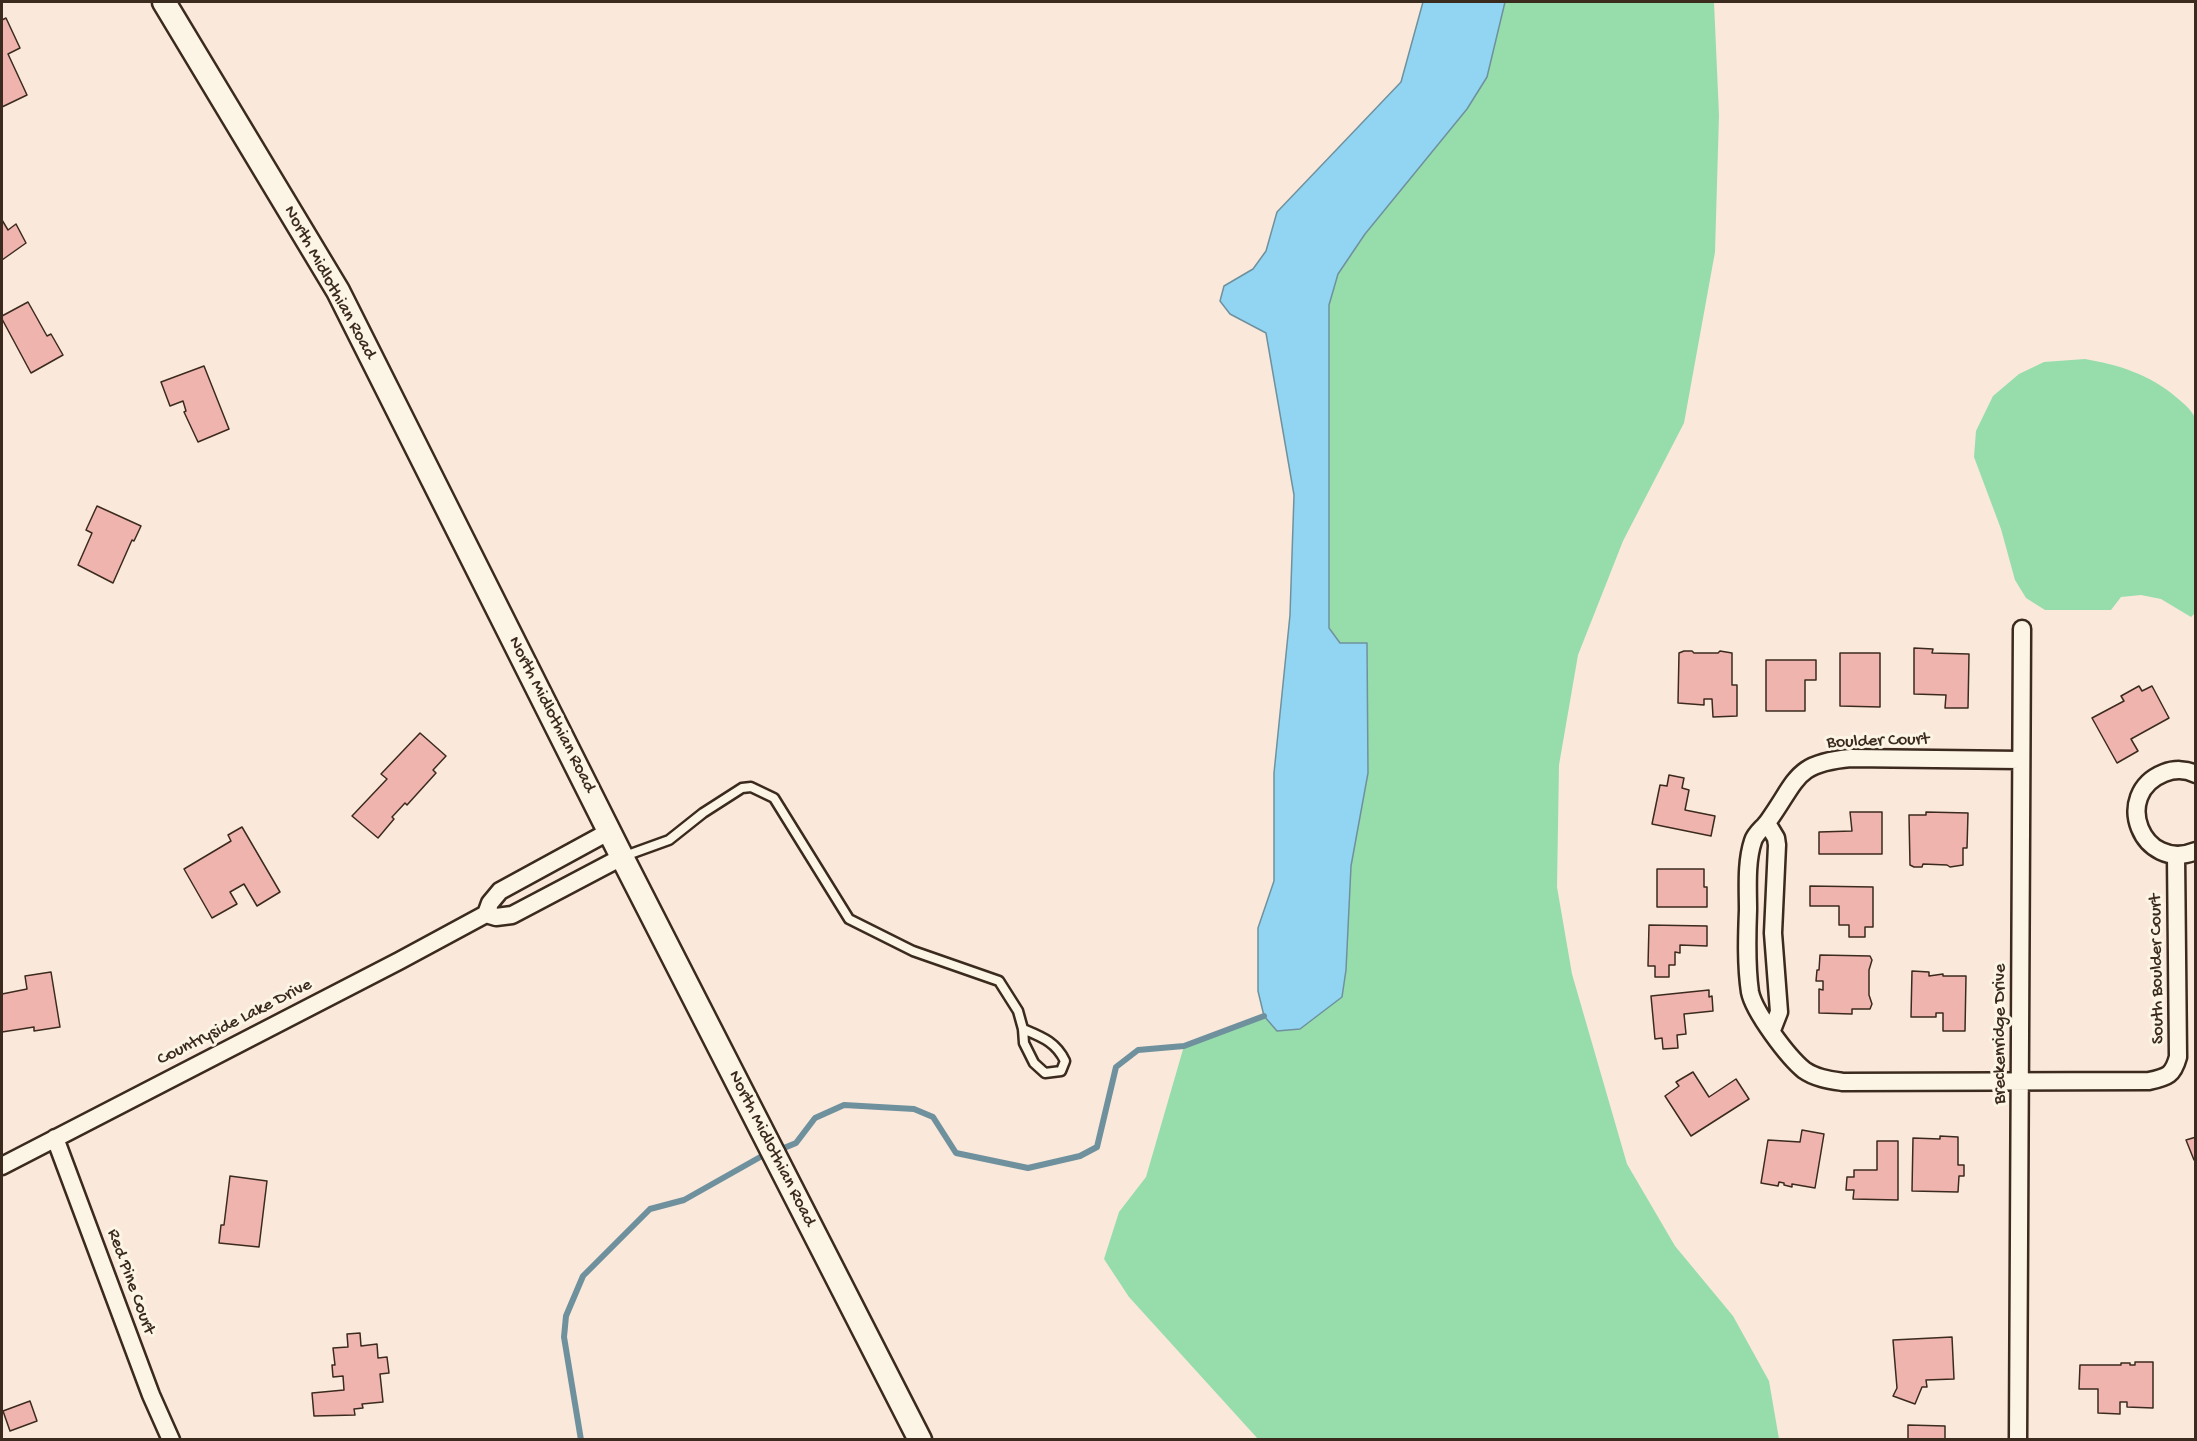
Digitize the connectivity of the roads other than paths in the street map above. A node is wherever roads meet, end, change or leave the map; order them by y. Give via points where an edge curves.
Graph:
1 (164, 2) edge
2 (2022, 629) dead end
3 (2020, 760) junction
4 (2196, 774) edge
5 (1767, 823) junction
6 (610, 831) junction
7 (2196, 851) edge
8 (2176, 855) junction
9 (622, 857) junction
10 (486, 914) junction
11 (1023, 1029) junction
12 (1772, 1030) junction
13 (2020, 1081) junction
14 (55, 1138) junction
15 (2, 1166) edge
16 (171, 1440) edge
17 (920, 1440) edge
18 (2018, 1440) edge

1 - 6 main road, North Midlothian Road via 338,291
2 - 3 street, Breckenridge Drive
3 - 5 street, Boulder Court via 1825,761 1801,773
3 - 13 street, Breckenridge Drive
4 - 8 street via 2179,770 2156,777 2146,785 2137,807 2140,831 2147,841
5 - 12 street via 1778,845 1773,933 1779,1012
5 - 12 street, Boulder Court via 1758,831 1750,854 1747,936 1750,992 1755,1008
6 - 9 main road, North Midlothian Road
6 - 10 street, Countryside Lake Drive via 500,891
7 - 8 street
8 - 13 street, South Boulder Court via 2178,1057 2171,1073 2149,1081
9 - 10 street, Countryside Lake Drive via 512,915
9 - 11 lane via 669,840 703,813 742,788 751,787 774,798 849,919 913,951 999,981 1018,1011
9 - 17 main road, North Midlothian Road
10 - 14 street, Countryside Lake Drive
11 - 11 lane via 1024,1043 1034,1063 1045,1073 1060,1071 1065,1061 1059,1049 1048,1039
12 - 13 street, Boulder Court via 1804,1070 1823,1079
13 - 18 street, Breckenridge Drive
14 - 15 street, Countryside Lake Drive
14 - 16 street, Red Pine Court

